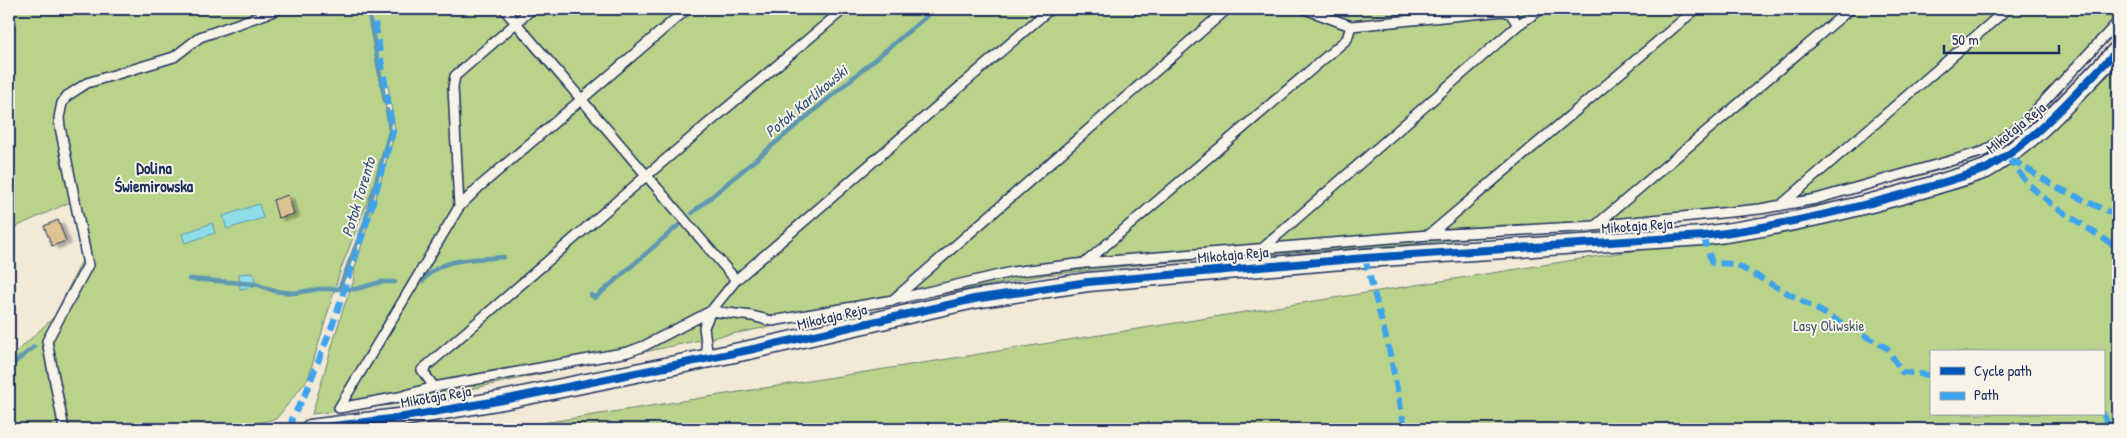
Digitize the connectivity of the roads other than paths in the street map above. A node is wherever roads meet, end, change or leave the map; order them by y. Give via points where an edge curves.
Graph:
1 (504, 9) edge
2 (532, 9) edge
3 (687, 9) edge
4 (844, 9) edge
5 (1050, 9) edge
6 (1227, 9) edge
7 (1305, 9) edge
8 (1541, 9) edge
9 (1696, 9) edge
10 (1850, 9) edge
11 (2007, 9) edge
12 (277, 10) edge
13 (516, 22) junction
14 (2118, 22) edge
15 (1518, 25) junction
16 (1351, 26) junction
17 (2118, 50) edge
18 (582, 99) junction
19 (646, 176) junction
20 (1779, 206) junction
21 (459, 207) junction
22 (1594, 226) junction
23 (1429, 235) junction
24 (1262, 249) junction
25 (1085, 263) junction
26 (736, 280) junction
27 (893, 300) junction
28 (711, 311) junction
29 (708, 358) junction
30 (434, 388) junction
31 (64, 429) edge
32 (310, 429) edge

1 - 13 lane
2 - 13 lane
3 - 18 lane
4 - 19 lane
5 - 26 lane
6 - 27 lane
7 - 16 lane
8 - 15 lane
9 - 23 lane
10 - 22 lane
11 - 20 lane
12 - 31 lane via 200,37 165,60 86,83 62,103 60,127 88,265 47,341
13 - 18 lane
13 - 21 lane via 455,76
14 - 20 lane via 2021,126 1985,151 1816,200
15 - 16 lane via 1511,14 1504,11
15 - 24 lane
16 - 25 lane via 1347,38
17 - 29 street, Mikołaja Reja via 2025,142 1986,169 1810,218 1704,236 1366,258 1088,282 974,299
18 - 19 lane
18 - 21 lane
19 - 26 lane
19 - 30 lane via 422,370
20 - 22 lane
21 - 30 lane via 339,408
22 - 23 lane
23 - 24 lane
24 - 25 lane
25 - 27 lane via 1012,272
26 - 28 lane
27 - 28 lane via 772,321
28 - 29 lane via 704,328
28 - 30 lane via 628,352
29 - 32 street, Mikołaja Reja via 503,400

